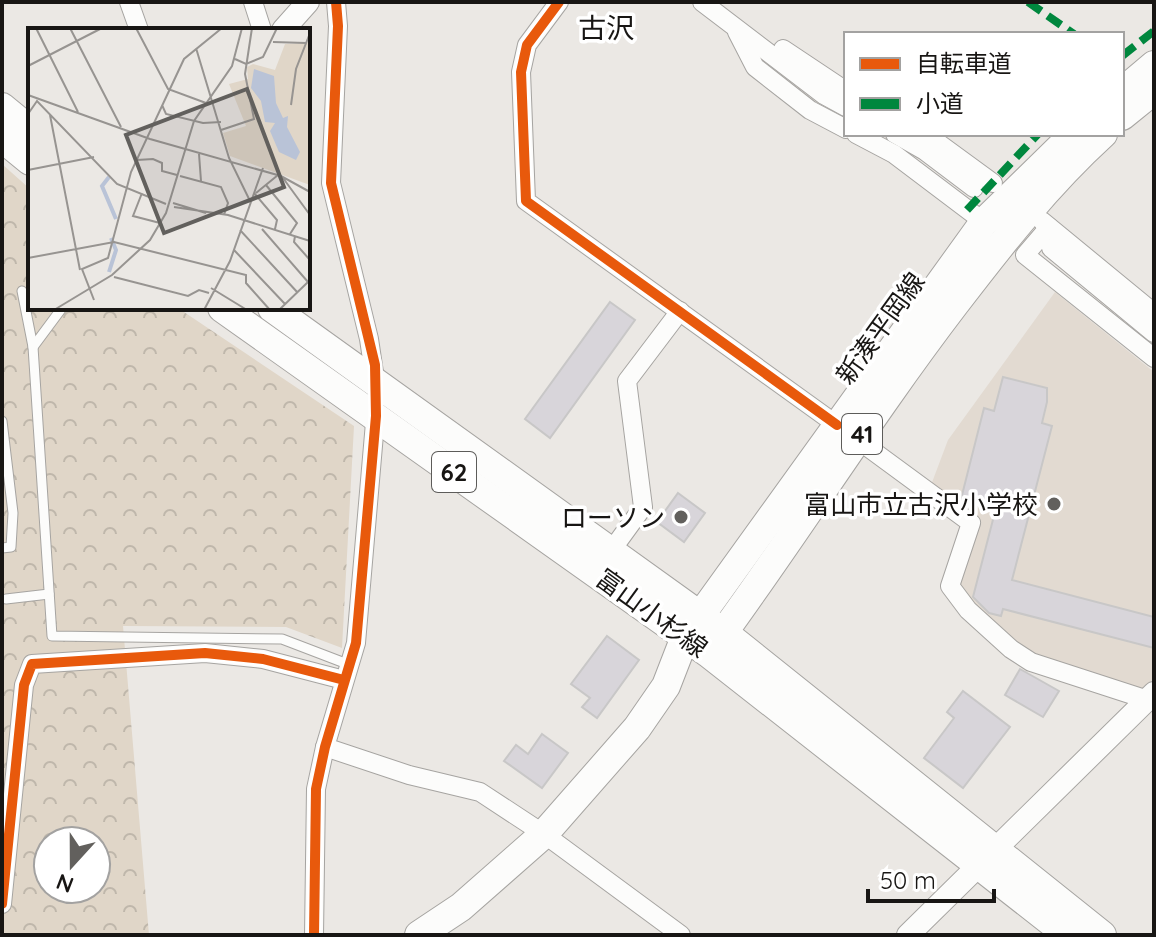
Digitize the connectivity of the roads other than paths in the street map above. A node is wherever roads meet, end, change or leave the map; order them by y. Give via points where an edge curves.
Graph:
1 (129, 2) edge
2 (253, 2) edge
3 (308, 2) edge
4 (336, 2) edge
5 (559, 2) edge
6 (702, 2) edge
7 (734, 26) junction
8 (138, 28) edge
9 (261, 28) edge
10 (285, 28) edge
11 (1153, 85) edge
12 (844, 90) edge
13 (1124, 92) edge
14 (844, 106) edge
15 (1124, 114) edge
16 (16, 120) edge
17 (844, 128) edge
18 (860, 136) edge
19 (899, 136) edge
20 (929, 136) edge
21 (1072, 136) edge
22 (1101, 136) edge
23 (28, 155) edge
24 (993, 183) dead end
25 (974, 188) dead end
26 (1039, 219) junction
27 (984, 222) junction
28 (1051, 248) dead end
29 (22, 291) dead end
30 (61, 310) edge
31 (225, 310) edge
32 (275, 310) edge
33 (680, 311) junction
34 (1154, 313) edge
35 (1154, 333) edge
36 (33, 347) junction
37 (1154, 358) edge
38 (376, 384) junction
39 (376, 416) junction
40 (2, 421) edge
41 (848, 432) junction
42 (2, 548) edge
43 (611, 551) junction
44 (49, 594) junction
45 (6, 599) dead end
46 (704, 635) junction
47 (347, 672) junction
48 (1151, 696) edge
49 (325, 747) junction
50 (544, 834) junction
51 (988, 857) junction
52 (2, 904) edge
53 (314, 935) edge
54 (419, 935) edge
55 (681, 935) edge
56 (908, 935) edge
57 (1068, 935) edge
58 (1102, 935) edge

1 - 8 street
2 - 9 street
3 - 10 street
4 - 38 street via 331,183
5 - 33 street via 527,45 521,72 526,201
6 - 7 street
7 - 12 street via 773,42
7 - 14 street
7 - 17 street via 755,67 810,110
11 - 13 main road
11 - 15 main road
16 - 23 main road
18 - 27 street via 894,154
19 - 25 street
20 - 24 street
21 - 27 main road, 新湊平岡線 / 41
22 - 26 main road, 新湊平岡線 / 41 via 1073,161
26 - 34 street
26 - 37 street via 1025,255
26 - 41 main road, 新湊平岡線 / 41 via 1004,240 911,362
27 - 41 main road, 新湊平岡線 / 41
28 - 35 street
29 - 36 lane
30 - 36 lane
31 - 39 main road, 富山小杉線 / 62
32 - 38 main road, 富山小杉線 / 62
33 - 41 street
33 - 43 street via 627,381 643,507
36 - 44 lane
38 - 39 street
38 - 43 main road, 富山小杉線 / 62
39 - 46 main road, 富山小杉線 / 62
39 - 47 street via 356,643
40 - 42 lane via 13,513 11,547
41 - 46 main road, 新湊平岡線 / 41
41 - 48 street via 971,523 950,586 1000,640 1031,662
43 - 46 main road, 富山小杉線 / 62
44 - 45 lane
44 - 47 lane via 52,636 282,639
46 - 50 main road, 新湊平岡線 / 41 via 637,728
46 - 51 main road, 富山小杉線 / 62
47 - 49 street
47 - 52 street via 205,653 32,664 24,685
48 - 51 street
49 - 50 street via 480,792
49 - 53 street via 316,789
50 - 54 main road, 新湊平岡線 / 41 via 461,907
50 - 55 street
51 - 56 street
51 - 57 main road, 富山小杉線 / 62
51 - 58 main road, 富山小杉線 / 62

